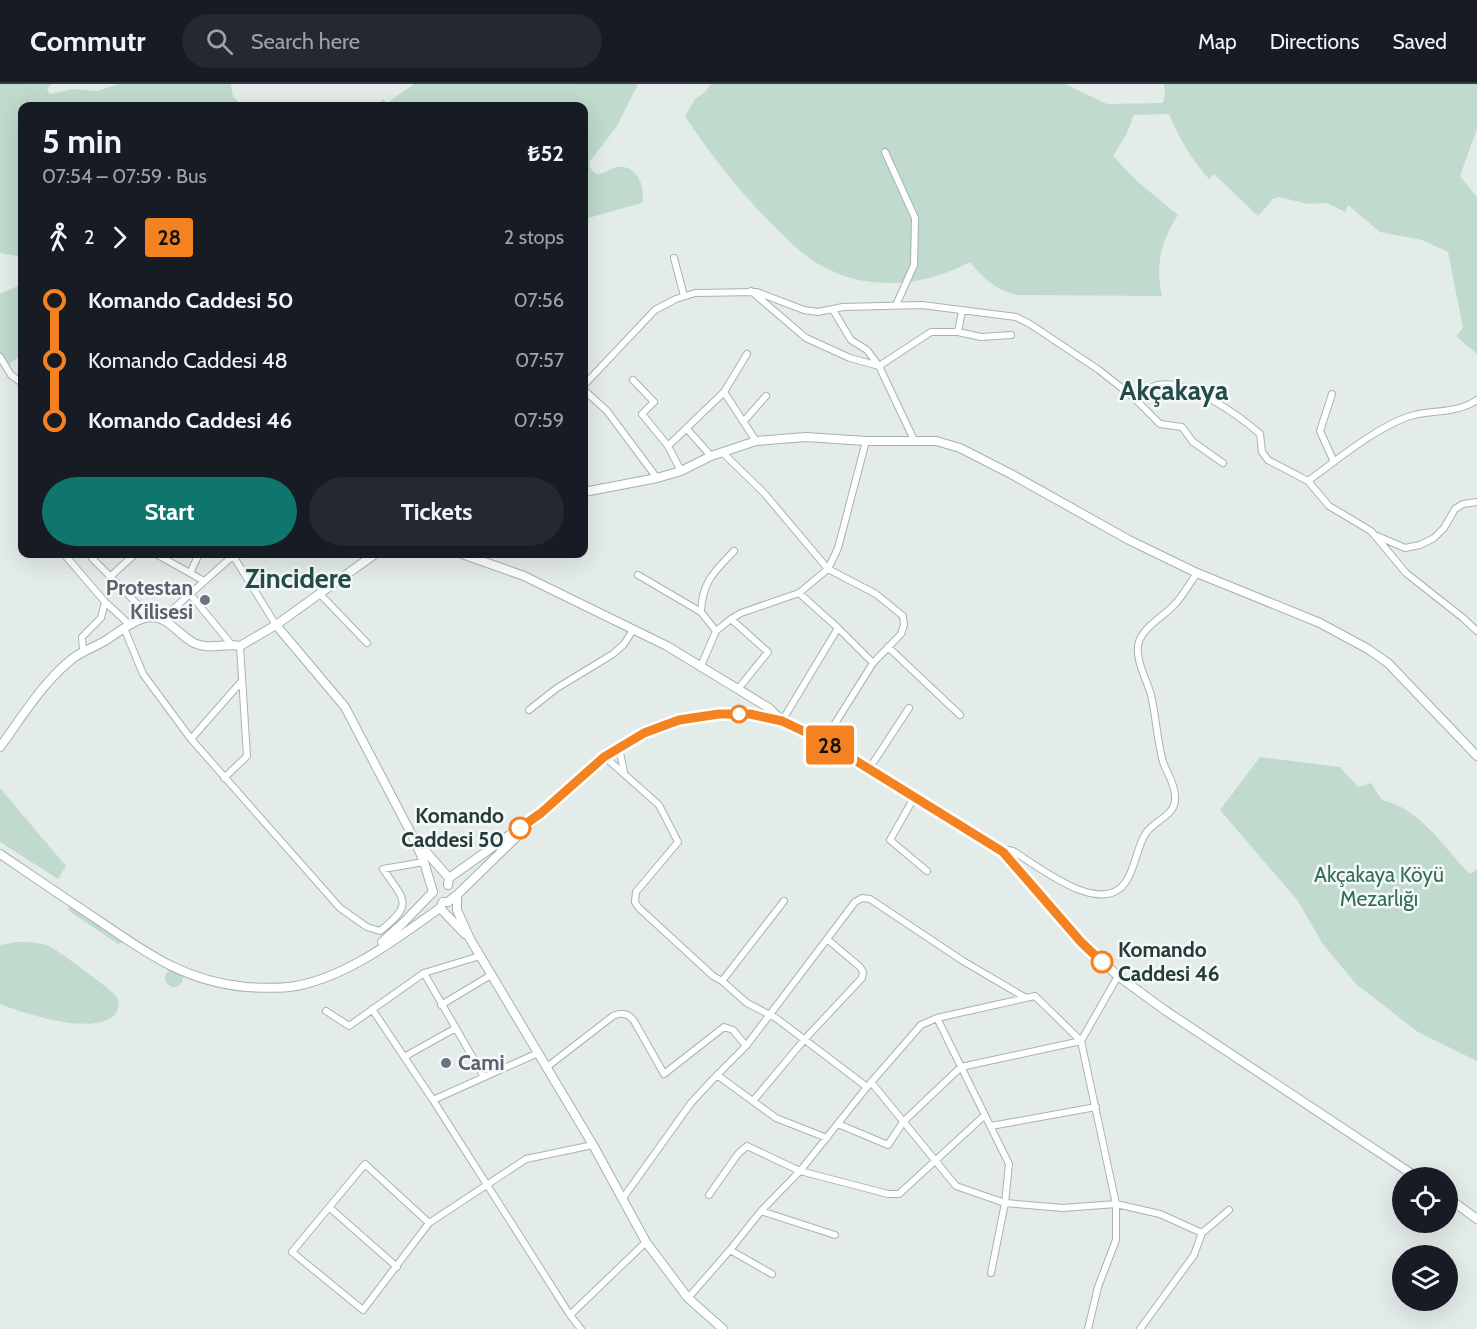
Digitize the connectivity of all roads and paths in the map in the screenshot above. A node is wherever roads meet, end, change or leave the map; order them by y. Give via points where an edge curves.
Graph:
1 (885, 152) dead end
2 (674, 258) dead end
3 (750, 291) junction
4 (684, 296) junction
5 (896, 305) junction
6 (833, 310) junction
7 (962, 311) junction
8 (958, 332) junction
9 (1011, 335) dead end
10 (747, 354) dead end
11 (0, 357) edge
12 (879, 366) junction
13 (18, 380) edge
14 (633, 381) dead end
15 (588, 384) edge
16 (588, 392) edge
17 (724, 392) junction
18 (1332, 394) dead end
19 (766, 396) dead end
20 (1133, 397) junction
21 (1477, 400) edge
22 (744, 421) junction
23 (687, 429) junction
24 (914, 440) junction
25 (756, 441) junction
26 (866, 441) junction
27 (668, 446) junction
28 (722, 452) junction
29 (711, 456) junction
30 (1334, 462) junction
31 (1222, 463) dead end
32 (681, 471) junction
33 (657, 478) junction
34 (1308, 481) junction
35 (588, 491) edge
36 (1477, 502) edge
37 (1377, 536) junction
38 (1405, 548) junction
39 (734, 551) dead end
40 (67, 558) edge
41 (92, 558) edge
42 (131, 558) edge
43 (163, 558) edge
44 (197, 558) edge
45 (229, 558) edge
46 (235, 558) edge
47 (369, 558) edge
48 (473, 558) edge
49 (1395, 559) junction
50 (828, 568) junction
51 (190, 573) junction
52 (1197, 573) junction
53 (638, 575) dead end
54 (111, 576) junction
55 (204, 581) junction
56 (319, 593) junction
57 (799, 593) junction
58 (190, 594) junction
59 (105, 602) junction
60 (701, 612) junction
61 (150, 617) junction
62 (162, 619) junction
63 (731, 619) junction
64 (276, 625) junction
65 (127, 626) junction
66 (838, 628) junction
67 (633, 630) junction
68 (716, 631) junction
69 (1477, 631) edge
70 (367, 643) dead end
71 (235, 645) junction
72 (888, 647) junction
73 (83, 651) junction
74 (873, 663) junction
75 (701, 666) junction
76 (241, 682) junction
77 (738, 689) junction
78 (909, 708) dead end
79 (530, 710) dead end
80 (960, 715) dead end
81 (782, 721) junction
82 (190, 739) junction
83 (824, 741) junction
84 (0, 747) edge
85 (618, 748) junction
86 (1477, 756) edge
87 (604, 757) junction
88 (869, 769) junction
89 (624, 772) junction
90 (224, 778) junction
91 (915, 796) junction
92 (541, 813) junction
93 (413, 837) junction
94 (1003, 852) junction
95 (0, 854) edge
96 (424, 862) junction
97 (927, 871) dead end
98 (448, 882) junction
99 (435, 892) junction
100 (456, 896) junction
101 (784, 901) dead end
102 (442, 905) junction
103 (470, 939) junction
104 (827, 939) junction
105 (480, 956) junction
106 (358, 961) junction
107 (424, 973) junction
108 (491, 975) junction
109 (1118, 976) junction
110 (722, 981) junction
111 (1026, 998) junction
112 (441, 1005) junction
113 (372, 1009) junction
114 (326, 1011) dead end
115 (770, 1015) junction
116 (937, 1018) junction
117 (454, 1029) junction
118 (804, 1040) junction
119 (1081, 1041) junction
120 (746, 1046) junction
121 (538, 1053) junction
122 (404, 1057) junction
123 (547, 1067) junction
124 (961, 1067) junction
125 (717, 1075) junction
126 (484, 1077) junction
127 (869, 1084) junction
128 (433, 1100) junction
129 (753, 1101) junction
130 (1096, 1107) junction
131 (985, 1115) junction
132 (903, 1122) junction
133 (838, 1124) junction
134 (991, 1126) junction
135 (827, 1138) junction
136 (593, 1145) junction
137 (934, 1161) junction
138 (1401, 1167) edge
139 (800, 1171) junction
140 (486, 1184) junction
141 (709, 1196) dead end
142 (622, 1198) junction
143 (1005, 1203) junction
144 (1116, 1204) junction
145 (1458, 1205) edge
146 (330, 1208) junction
147 (1229, 1210) dead end
148 (761, 1211) junction
149 (1477, 1219) edge
150 (429, 1223) junction
151 (1202, 1233) junction
152 (835, 1234) dead end
153 (646, 1242) junction
154 (730, 1250) junction
155 (397, 1268) junction
156 (991, 1273) dead end
157 (772, 1274) dead end
158 (688, 1298) junction
159 (570, 1315) junction
160 (723, 1328) edge
161 (581, 1329) edge
162 (1088, 1329) edge
163 (1140, 1329) edge

1 - 5 street via 915,218 914,265
2 - 4 street
3 - 4 street
3 - 6 street via 811,312
3 - 12 street via 806,338
4 - 15 street via 650,314
5 - 6 street
5 - 7 street
6 - 12 street via 851,340 867,350
7 - 8 street
7 - 20 street via 1026,321
8 - 9 street via 981,337
8 - 12 street via 932,332
10 - 17 street
11 - 13 street
12 - 24 street
14 - 27 street via 654,402 642,414
16 - 33 street
17 - 22 street
17 - 23 street
18 - 30 street via 1320,431
19 - 22 street
20 - 31 street via 1160,424 1182,427 1193,442
20 - 34 street via 1161,384 1192,389 1242,418 1260,434 1268,460
21 - 30 street via 1452,410 1414,415
22 - 25 street
23 - 27 street
23 - 29 street
24 - 26 street
24 - 52 street via 960,448 1128,540
25 - 26 street via 806,437
25 - 28 street
26 - 50 street via 838,548
27 - 32 street
28 - 29 street
28 - 50 street via 764,493
29 - 32 street
30 - 34 street
32 - 33 street
33 - 35 street
34 - 37 street via 1329,506
36 - 38 street via 1455,509 1434,538
37 - 38 street
37 - 49 street
38 - 49 street
39 - 60 street via 706,583
40 - 59 street
41 - 54 street
42 - 54 street
43 - 51 street
44 - 51 street
45 - 55 street
46 - 64 street
47 - 56 street
48 - 67 street via 524,576
49 - 69 street via 1413,579
50 - 57 street
50 - 72 street via 876,594 903,616 901,634
51 - 55 street
52 - 86 street via 1320,623 1368,649 1388,663
52 - 94 street via 1175,605 1142,635 1138,645 1175,800 1168,815 1144,835 1126,882 1113,893 1090,895 1013,851
53 - 60 street
54 - 61 street
55 - 58 street
56 - 64 street
56 - 70 street
57 - 63 street
57 - 66 street
58 - 62 street
58 - 71 street
59 - 65 street
59 - 73 street via 101,618 82,637
60 - 68 street
61 - 62 street
61 - 65 street
62 - 71 street via 197,645
63 - 68 street
63 - 77 street via 768,652
64 - 71 street
64 - 93 street via 345,707
65 - 73 street
65 - 82 street via 143,674
66 - 74 street
66 - 81 street
67 - 75 street
67 - 79 street via 613,654 557,688
68 - 75 street
71 - 76 street
72 - 74 street
72 - 80 street
73 - 84 street via 52,677
74 - 83 street
75 - 77 street
76 - 82 street
76 - 90 street via 247,756
77 - 81 street
78 - 88 street
81 - 83 street
81 - 85 street via 750,714 679,720
82 - 90 street
83 - 88 street
85 - 87 street
85 - 89 street
87 - 89 street
87 - 92 street
88 - 91 street
89 - 110 street via 659,805 678,842 636,892 635,902
90 - 96 street via 340,908 367,927 380,931 403,908 401,896 382,869
91 - 94 street
91 - 97 street via 890,840
92 - 98 street
92 - 100 street
93 - 96 street
93 - 98 street
94 - 109 street via 1081,942
95 - 106 street via 155,959 195,978 263,988 296,986
96 - 99 street
98 - 99 street
98 - 100 street
99 - 102 street
99 - 106 street
100 - 102 street
100 - 103 street via 457,909
101 - 110 street
102 - 103 street
102 - 106 street
103 - 105 street
104 - 111 street via 855,902 870,899
104 - 115 street
104 - 118 street via 860,967 863,975
105 - 107 street
105 - 108 street
107 - 112 street
107 - 113 street
108 - 112 street
108 - 121 street
109 - 119 street
109 - 138 street
110 - 115 street via 742,1000
111 - 116 street
111 - 119 street via 1035,996
112 - 117 street
113 - 114 street via 349,1026
113 - 122 street
115 - 118 street
115 - 120 street
116 - 124 street
116 - 127 street via 921,1025
117 - 122 street
117 - 126 street
118 - 127 street
118 - 129 street
119 - 124 street
119 - 130 street
120 - 123 street via 733,1030 724,1027 664,1074 632,1018 621,1013
120 - 125 street
121 - 123 street
121 - 126 street
122 - 128 street
123 - 136 street
124 - 131 street
124 - 132 street
125 - 129 street
125 - 142 street via 691,1103
126 - 128 street
127 - 132 street
127 - 133 street
128 - 140 street
129 - 135 street via 776,1118
130 - 134 street
130 - 144 street
131 - 134 street
131 - 137 street
132 - 133 street via 888,1145
132 - 137 street
133 - 135 street
134 - 143 street via 1009,1164
135 - 139 street
136 - 140 street via 526,1159
136 - 142 street
137 - 139 street via 894,1195
137 - 143 street via 956,1185
139 - 141 street via 747,1146
139 - 148 street
140 - 150 street
140 - 159 street
142 - 153 street
143 - 144 street via 1063,1208
143 - 156 street
144 - 151 street via 1160,1214
144 - 162 street via 1116,1240 1098,1287
145 - 149 street
146 - 150 street via 365,1164
146 - 155 street
146 - 155 street via 292,1252 363,1310
147 - 151 street
148 - 152 street
148 - 154 street
150 - 155 street
151 - 163 street via 1194,1254
153 - 158 street
153 - 159 street
154 - 157 street
154 - 158 street
158 - 160 street
159 - 161 street

